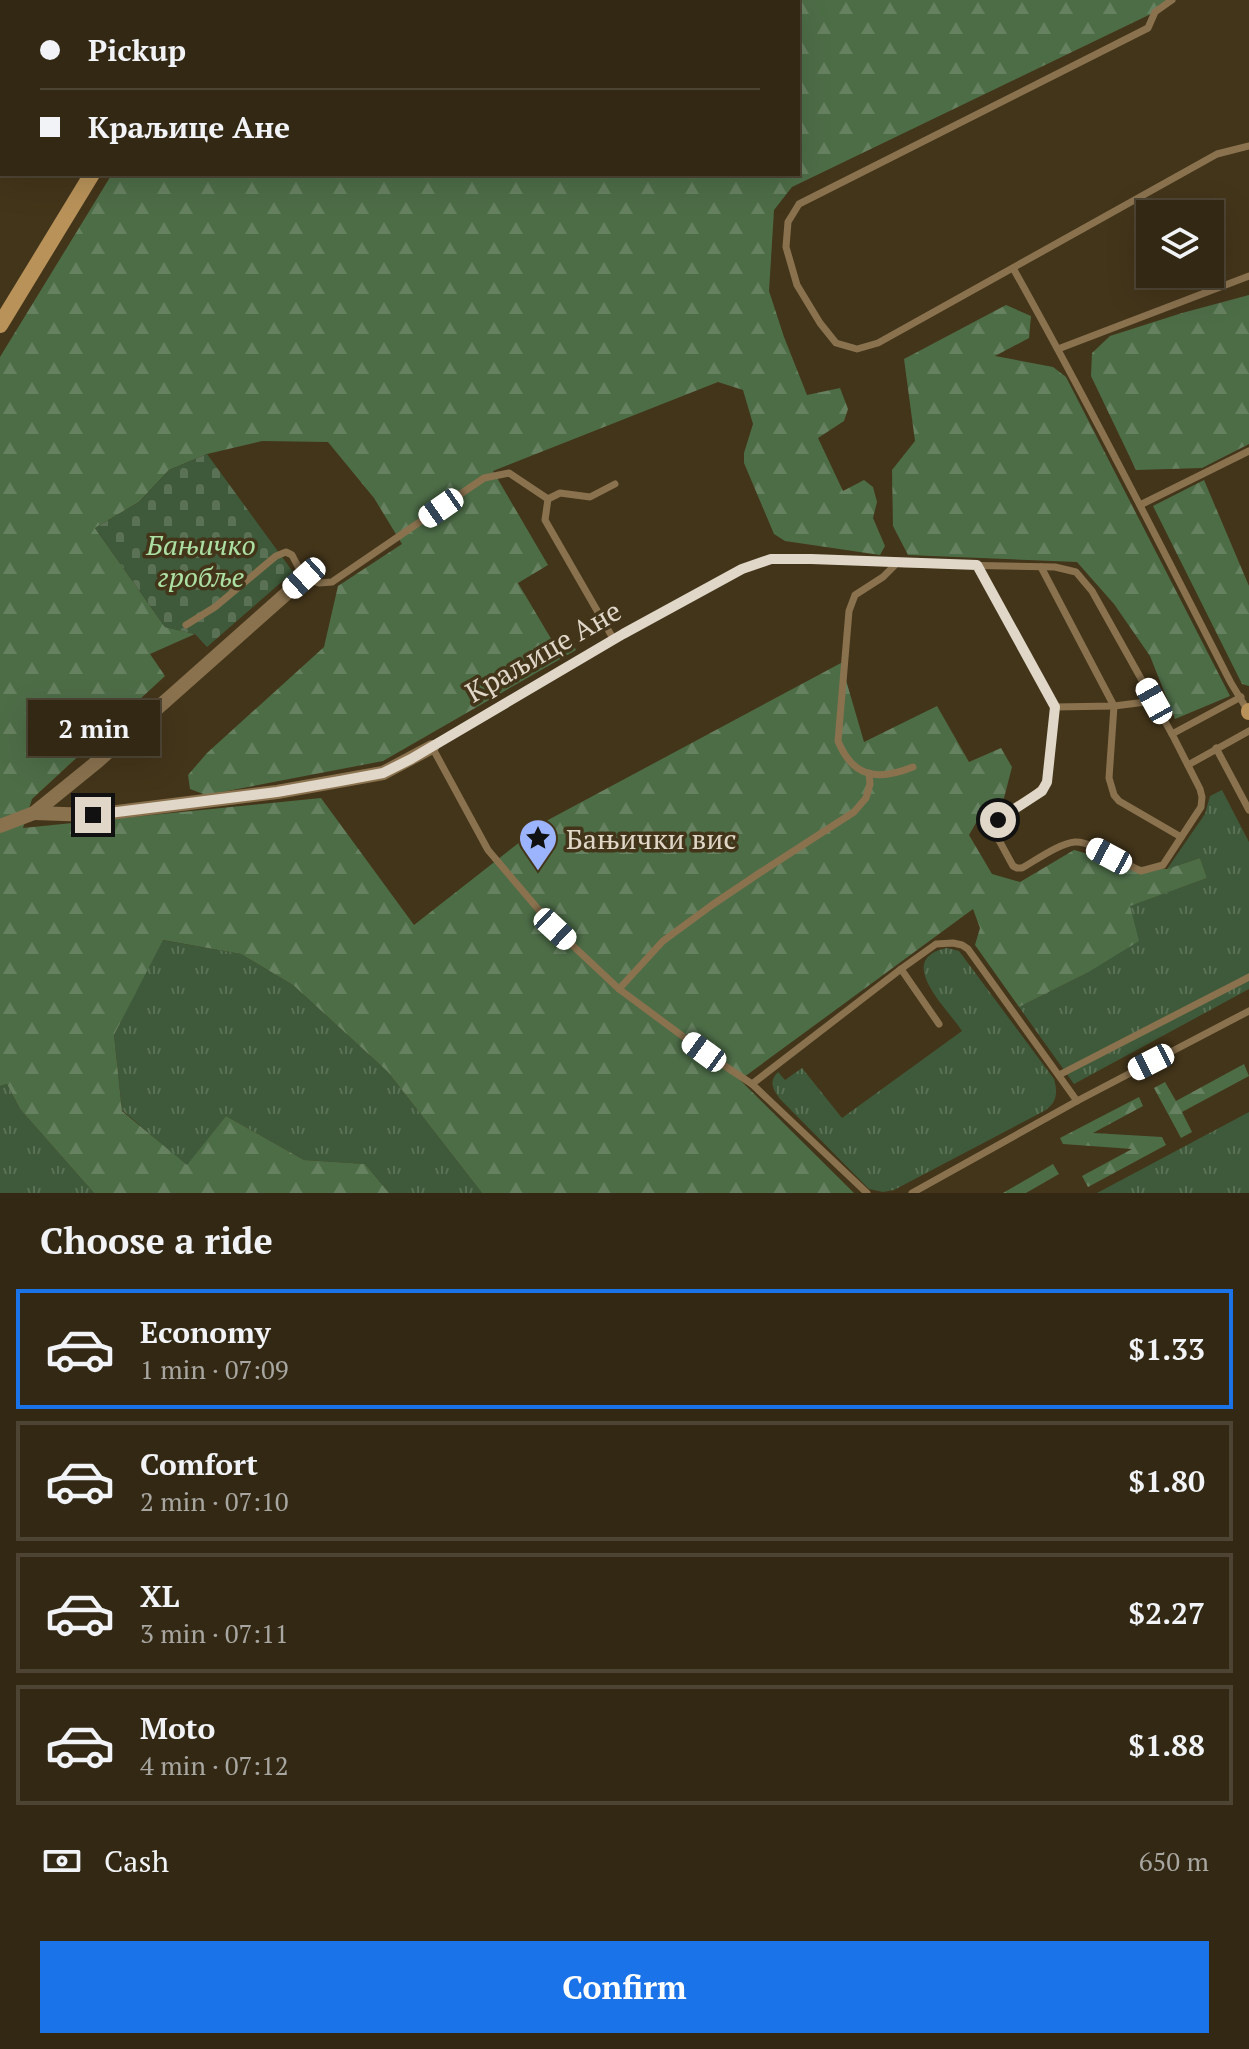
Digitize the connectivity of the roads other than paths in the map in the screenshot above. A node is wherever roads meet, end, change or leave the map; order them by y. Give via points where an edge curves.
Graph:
1 (1172, 0) edge
2 (1249, 146) edge
3 (91, 176) edge
4 (1013, 268) junction
5 (1249, 276) edge
6 (0, 325) edge
7 (1058, 349) junction
8 (1249, 451) edge
9 (615, 484) dead end
10 (548, 499) junction
11 (1140, 505) junction
12 (897, 563) junction
13 (977, 565) junction
14 (1041, 567) junction
15 (304, 578) junction
16 (186, 625) dead end
17 (614, 640) junction
18 (1154, 701) junction
19 (1114, 706) junction
20 (1055, 707) junction
21 (1247, 708) edge
22 (1249, 731) edge
23 (1172, 734) junction
24 (432, 747) junction
25 (1216, 748) junction
26 (1188, 765) junction
27 (913, 767) dead end
28 (869, 773) junction
29 (1249, 810) edge
30 (34, 813) junction
31 (0, 826) edge
32 (1181, 837) junction
33 (901, 969) junction
34 (1249, 977) edge
35 (619, 989) junction
36 (1249, 1011) edge
37 (939, 1024) dead end
38 (1059, 1075) junction
39 (752, 1084) junction
40 (1077, 1101) junction
41 (867, 1193) edge
42 (912, 1193) edge

1 - 4 lane via 1155,12 1148,28 799,204 788,222 786,247 797,285 836,343 857,349 878,343
2 - 4 lane via 1217,154
3 - 6 main road
4 - 7 lane
5 - 7 lane
7 - 11 lane
8 - 11 lane
9 - 10 lane via 590,497 560,493
10 - 15 lane via 509,473 484,478 332,582
10 - 17 lane via 545,520
11 - 21 lane
12 - 13 lane, Краљице Ане
12 - 17 lane, Краљице Ане via 771,559 742,569
12 - 28 lane via 855,595 849,611 838,741 845,757
13 - 14 lane, Краљице Ане
13 - 20 lane
14 - 18 lane, Краљице Ане via 1076,572
14 - 19 lane
15 - 16 lane via 286,552
15 - 30 street
17 - 24 lane, Краљице Ане
18 - 19 lane
18 - 23 lane, Краљице Ане
19 - 20 lane
19 - 32 lane via 1109,778 1114,795
20 - 32 lane, Краљице Ане via 1047,782 995,827 1013,866 1022,868 1076,842 1141,871 1163,865
21 - 23 lane
22 - 25 lane
23 - 26 lane, Краљице Ане
24 - 30 street, Краљице Ане via 383,773 277,792 93,815
24 - 35 lane via 488,850 555,929
25 - 26 lane
25 - 29 lane
26 - 32 lane, Краљице Ане via 1202,797
27 - 28 lane via 891,776
28 - 35 lane via 866,798 854,812 663,941
30 - 31 street
33 - 37 lane
33 - 38 lane via 936,944 968,949
33 - 39 lane
34 - 38 lane
35 - 39 lane
36 - 40 lane
38 - 40 lane
39 - 41 lane
40 - 42 lane

